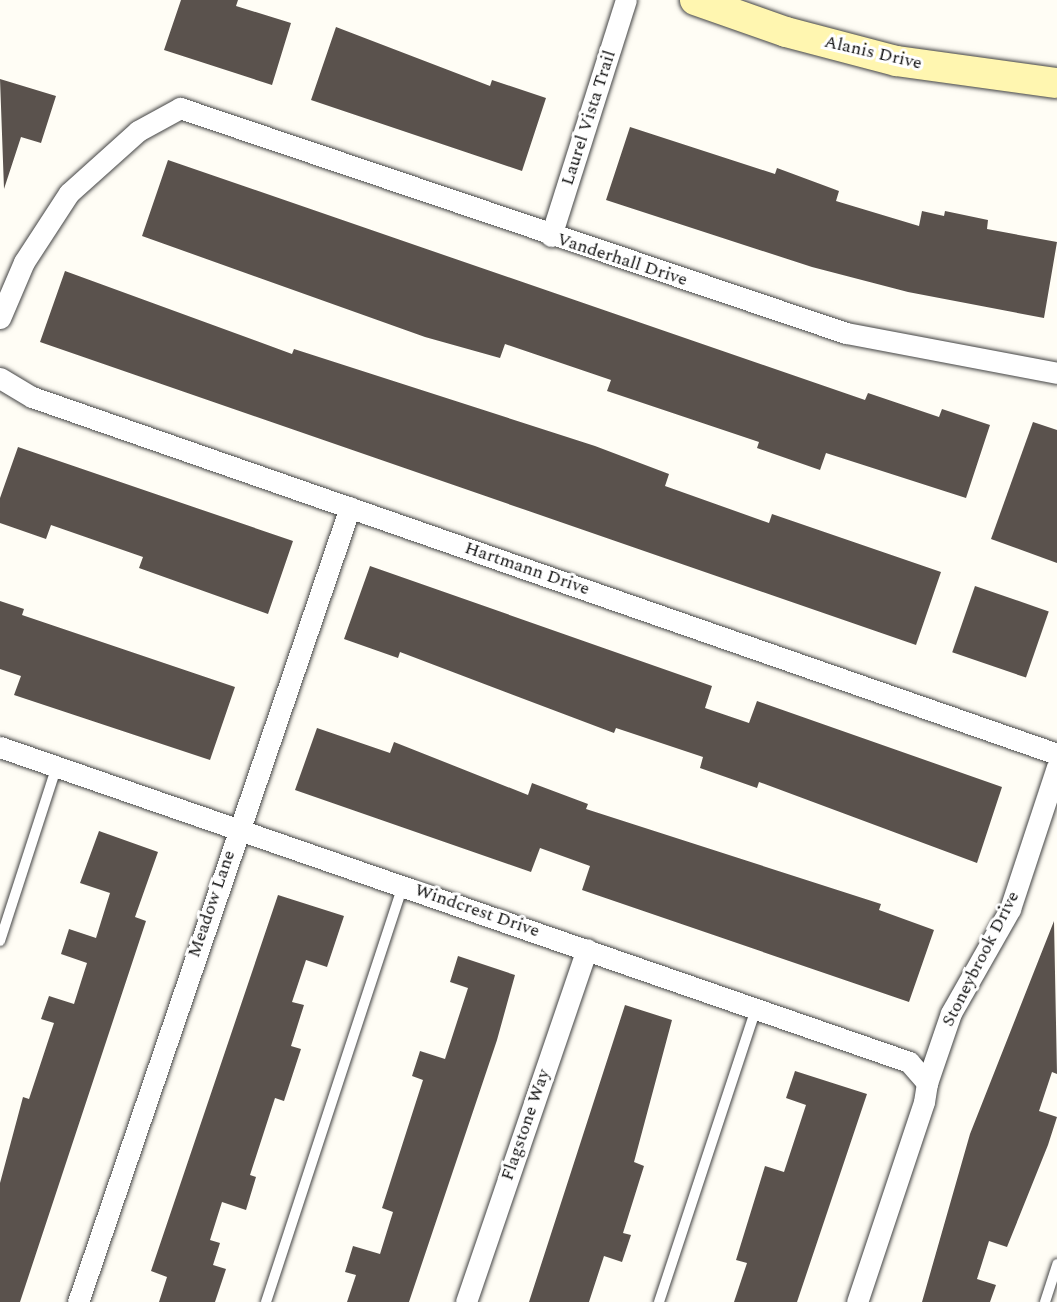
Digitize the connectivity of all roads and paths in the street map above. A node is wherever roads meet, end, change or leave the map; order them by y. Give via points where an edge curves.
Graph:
1 (626, 0) edge
2 (694, 0) edge
3 (1057, 83) edge
4 (551, 236) junction
5 (0, 318) edge
6 (1057, 373) edge
7 (0, 378) edge
8 (350, 507) junction
9 (0, 747) edge
10 (1057, 754) edge
11 (57, 766) junction
12 (1057, 767) edge
13 (238, 829) junction
14 (403, 886) junction
15 (0, 941) edge
16 (587, 949) junction
17 (756, 1008) junction
18 (925, 1092) junction
19 (1057, 1264) edge
20 (78, 1302) edge
21 (266, 1302) edge
22 (466, 1302) edge
23 (659, 1302) edge
24 (857, 1302) edge
25 (1045, 1302) edge

1 - 4 street, Laurel Vista Trail
2 - 3 main road, Alanis Drive via 786,32 896,61
4 - 5 street, Vanderhall Drive via 197,111 167,111 69,193 24,262
4 - 6 street, Vanderhall Drive via 846,333
7 - 8 street, Hartmann Drive via 32,397
8 - 10 street, Hartmann Drive
8 - 13 street, Meadow Lane
9 - 11 street, Windcrest Drive
11 - 13 street, Windcrest Drive
11 - 15 lane
12 - 18 street, Stoneybrook Drive via 1010,909 951,1013
13 - 14 street, Windcrest Drive
13 - 20 street, Meadow Lane
14 - 16 street, Windcrest Drive
14 - 21 lane
16 - 17 street, Windcrest Drive
16 - 22 street, Flagstone Way
17 - 18 street, Windcrest Drive via 909,1062
17 - 23 lane
18 - 24 street, Stoneybrook Drive
19 - 25 lane

